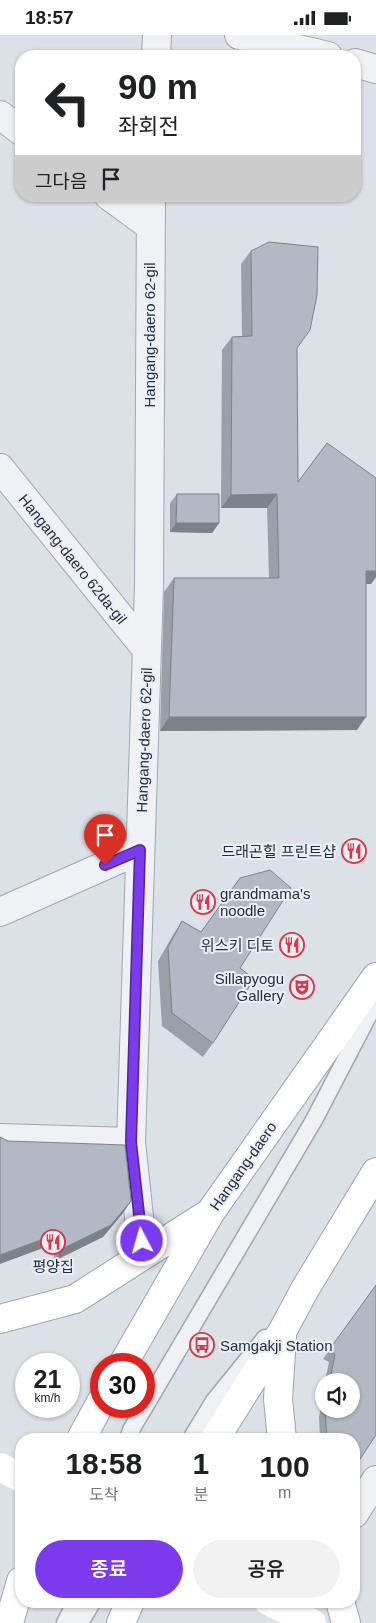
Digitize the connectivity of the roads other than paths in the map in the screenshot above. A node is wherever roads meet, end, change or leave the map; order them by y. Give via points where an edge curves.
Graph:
1 (157, 35) edge
2 (239, 35) edge
3 (287, 40) edge
4 (156, 50) edge
5 (313, 50) edge
6 (361, 65) edge
7 (376, 69) edge
8 (0, 115) edge
9 (15, 126) edge
10 (117, 202) edge
11 (151, 202) edge
12 (150, 226) junction
13 (0, 468) edge
14 (147, 650) junction
15 (140, 850) junction
16 (0, 912) edge
17 (376, 977) edge
18 (376, 1001) edge
19 (0, 1138) edge
20 (131, 1142) junction
21 (375, 1175) edge
22 (210, 1213) junction
23 (143, 1254) junction
24 (305, 1289) junction
25 (0, 1319) edge
26 (282, 1332) junction
27 (129, 1353) edge
28 (92, 1418) edge
29 (83, 1433) edge
30 (130, 1433) edge
31 (195, 1433) edge
32 (219, 1433) edge
33 (281, 1433) edge
34 (0, 1467) edge
35 (15, 1475) edge
36 (376, 1480) edge
37 (360, 1505) edge
38 (15, 1604) edge
39 (72, 1608) edge
40 (89, 1608) edge
41 (127, 1608) edge
42 (282, 1608) edge
43 (342, 1608) edge
44 (10, 1623) edge
45 (65, 1623) edge
46 (80, 1623) edge
47 (121, 1623) edge
48 (312, 1623) edge
49 (346, 1623) edge

1 - 4 street
2 - 3 street
3 - 5 street
6 - 7 street
8 - 9 street
10 - 12 street
11 - 12 street, Hangang-daero 62-gil
12 - 14 street, Hangang-daero 62-gil
13 - 14 street, Hangang-daero 62da-gil
14 - 15 street, Hangang-daero 62-gil
15 - 16 street
15 - 20 street, Hangang-daero 62-gil
17 - 22 main road, Hangang-daero
18 - 30 lane via 314,1120
19 - 20 street
20 - 23 street, Hangang-daero 62-gil
21 - 24 main road
22 - 23 main road
22 - 27 main road, Hangang-daero
23 - 25 main road via 75,1299
24 - 26 main road
24 - 31 lane via 214,1401
26 - 32 main road
26 - 33 main road via 278,1399
28 - 29 main road
34 - 35 main road
36 - 37 street
38 - 44 main road
39 - 45 lane
40 - 46 lane
41 - 47 main road
42 - 48 main road
43 - 49 main road

